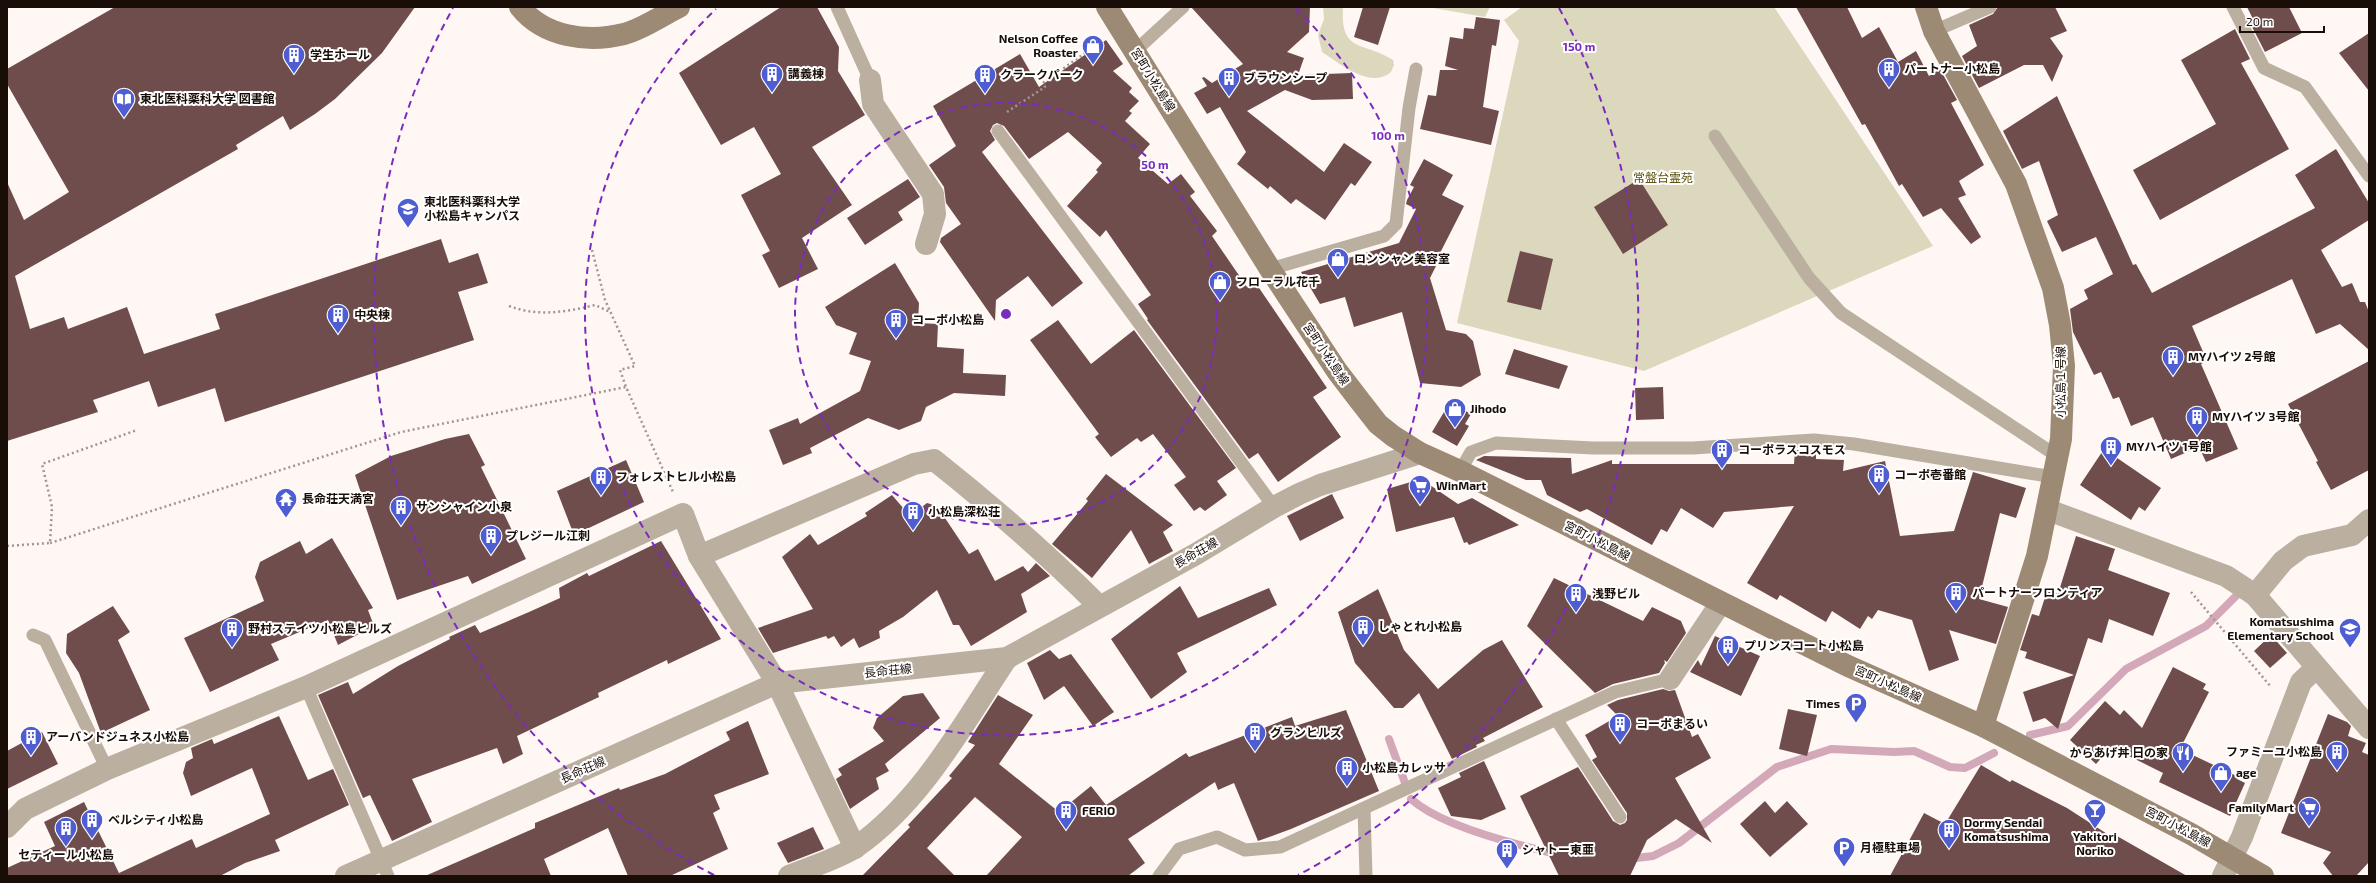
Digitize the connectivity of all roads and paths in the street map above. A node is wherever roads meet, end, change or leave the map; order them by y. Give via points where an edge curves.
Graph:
1 (520, 7) edge
2 (679, 7) edge
3 (837, 7) edge
4 (1107, 7) edge
5 (1183, 7) edge
6 (1926, 7) edge
7 (1990, 7) edge
8 (2232, 7) edge
9 (1120, 28) junction
10 (1934, 31) junction
11 (1134, 52) junction
12 (1416, 69) dead end
13 (870, 80) joint
14 (998, 131) joint
15 (1715, 136) dead end
16 (2369, 176) edge
17 (926, 244) dead end
18 (592, 250) dead end
19 (1270, 269) junction
20 (509, 306) dead end
21 (610, 312) junction
22 (626, 387) junction
23 (138, 430) dead end
24 (1420, 453) junction
25 (2057, 456) junction
26 (1460, 471) junction
27 (2053, 477) junction
28 (1274, 507) junction
29 (2048, 510) junction
30 (683, 514) junction
31 (2369, 520) edge
32 (50, 543) junction
33 (7, 546) edge
34 (699, 556) junction
35 (2255, 595) junction
36 (1720, 604) junction
37 (1099, 606) junction
38 (2209, 613) dead end
39 (33, 635) dead end
40 (1007, 658) junction
41 (2316, 668) junction
42 (1670, 679) joint
43 (777, 683) junction
44 (306, 687) junction
45 (2287, 718) junction
46 (1556, 719) junction
47 (1983, 726) junction
48 (2369, 728) edge
49 (107, 770) junction
50 (1364, 809) junction
51 (1620, 817) dead end
52 (7, 827) edge
53 (855, 848) junction
54 (2232, 856) junction
55 (384, 868) edge
56 (346, 876) edge
57 (789, 876) edge
58 (1159, 876) edge
59 (1366, 876) edge
60 (2222, 876) edge
61 (2264, 876) edge

1 - 2 street via 539,25 562,35 592,37 624,34
3 - 13 lane
4 - 9 street, 宮町小松島線
5 - 11 lane
6 - 10 street, 小松島１号線
7 - 10 lane
8 - 16 lane via 2264,68 2305,88
9 - 11 street, 宮町小松島線
9 - 14 path via 1000,119
10 - 25 street, 小松島１号線 via 2016,184 2053,288 2064,366
11 - 19 street, 宮町小松島線
12 - 19 lane via 1396,224 1384,236
13 - 17 street via 873,104 933,194 935,214
14 - 28 lane
15 - 25 lane via 1809,278 1841,313
18 - 21 path via 604,300
19 - 24 street, 宮町小松島線 via 1337,371 1364,407 1378,424
20 - 21 path via 524,312 540,314 595,305
21 - 22 path via 635,366 620,370
22 - 30 path
22 - 32 path via 401,432
23 - 32 path via 42,464 52,507
24 - 26 street, 宮町小松島線
24 - 28 street, 長命荘線 via 1320,485
25 - 27 street, 小松島１号線
26 - 27 lane via 1471,452 1496,443 1593,448 1693,448 1814,440 1854,444
26 - 36 street, 宮町小松島線
27 - 29 street, 小松島１号線
28 - 37 street, 長命荘線 via 1196,554
29 - 35 street via 2226,576
29 - 47 street, 小松島１号線 via 2038,556
30 - 34 street
30 - 44 street
31 - 35 street via 2352,535 2303,546 2283,562
32 - 33 path
34 - 37 street via 914,464 934,460 1048,555
34 - 43 street
35 - 41 street
36 - 42 street
36 - 47 street, 宮町小松島線 via 1848,666
37 - 40 street, 長命荘線
38 - 45 path via 2268,681
39 - 49 lane via 45,640
40 - 43 street, 長命荘線
40 - 53 street via 941,757 901,808
41 - 45 street via 2301,682
41 - 48 street
42 - 46 lane via 1615,692
43 - 53 street
43 - 55 street, 長命荘線
44 - 49 street
44 - 55 lane
45 - 54 street
46 - 50 lane
46 - 51 lane
47 - 54 street, 宮町小松島線
49 - 52 street via 25,809
50 - 58 lane via 1280,847 1245,850 1217,837 1179,849
50 - 59 lane
53 - 57 street
54 - 60 street
54 - 61 street, 宮町小松島線
55 - 56 street, 長命荘線

